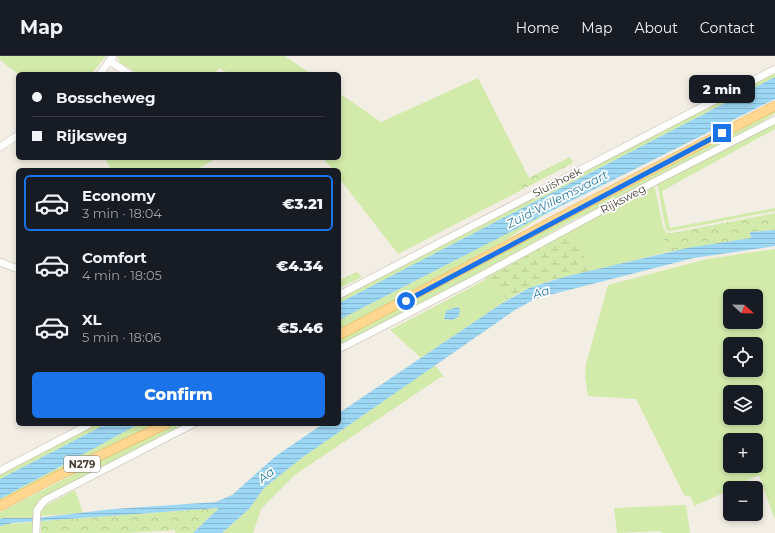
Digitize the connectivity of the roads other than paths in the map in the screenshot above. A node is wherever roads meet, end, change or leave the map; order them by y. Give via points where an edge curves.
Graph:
1 (112, 58) edge
2 (775, 69) edge
3 (102, 72) edge
4 (127, 72) edge
5 (775, 106) edge
6 (775, 120) edge
7 (16, 136) edge
8 (0, 147) edge
9 (0, 262) edge
10 (16, 268) edge
11 (341, 294) edge
12 (341, 335) edge
13 (341, 348) edge
14 (86, 426) edge
15 (162, 426) edge
16 (189, 426) edge
17 (0, 471) edge
18 (0, 506) edge
19 (36, 533) edge

1 - 3 street
1 - 4 street
2 - 11 street, Sluishoek
5 - 12 main road, Rijksweg
6 - 13 street, Rijksweg
7 - 8 street
9 - 10 street
14 - 17 street
15 - 18 main road, N279
16 - 19 street via 45,500 39,505

